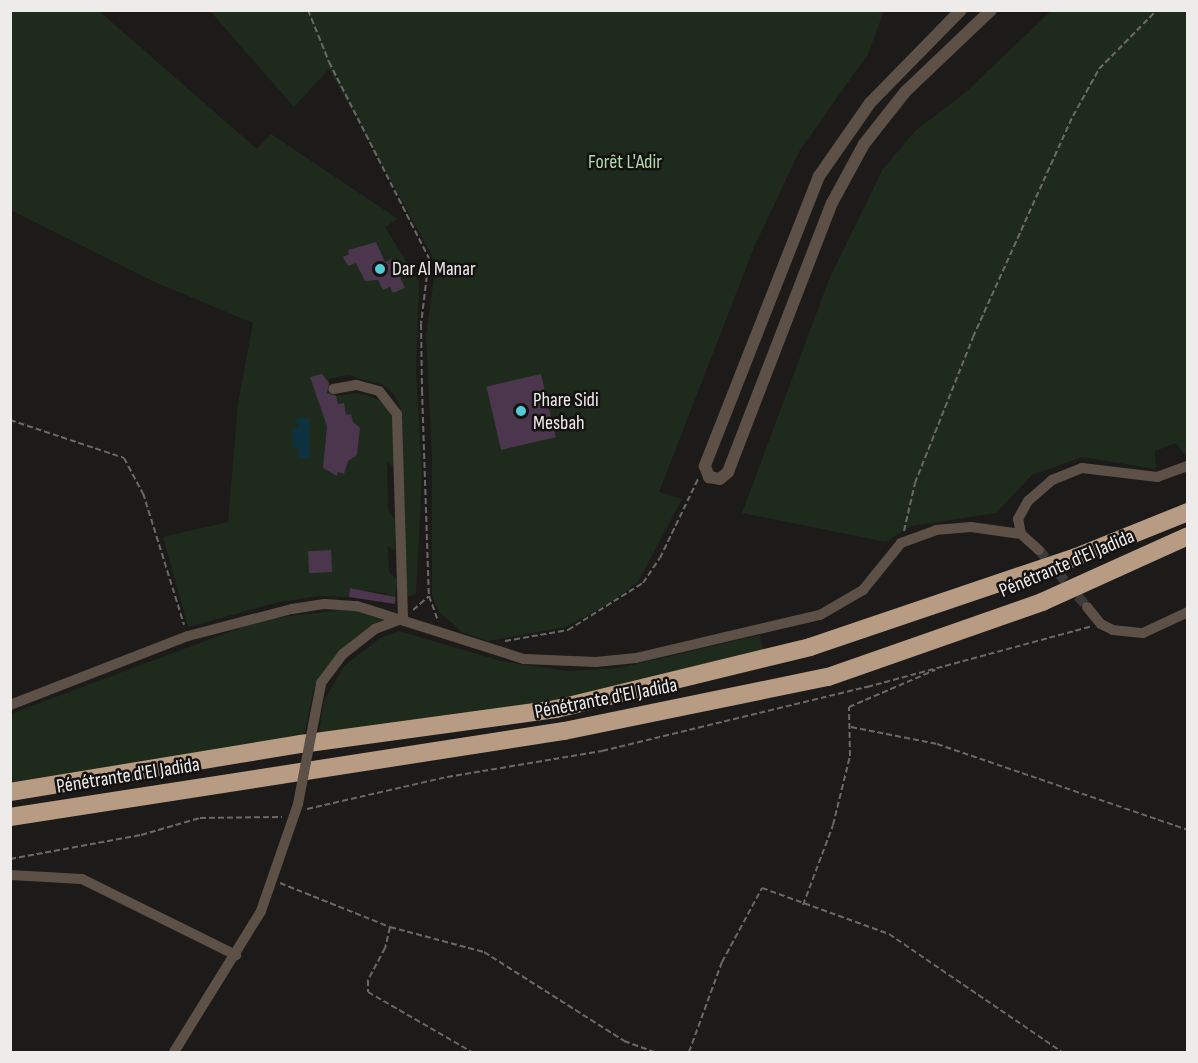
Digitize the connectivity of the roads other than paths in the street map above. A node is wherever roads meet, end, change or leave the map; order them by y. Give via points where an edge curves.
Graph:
1 (961, 10) edge
2 (991, 10) edge
3 (333, 388) dead end
4 (1188, 466) edge
5 (1188, 512) edge
6 (1021, 534) junction
7 (1188, 536) edge
8 (1039, 550) tunnel mouth
9 (1087, 607) tunnel mouth
10 (1188, 612) edge
11 (403, 618) junction
12 (10, 705) edge
13 (10, 792) edge
14 (10, 817) edge
15 (10, 875) edge
16 (236, 955) junction
17 (174, 1053) edge

1 - 2 street via 870,102 819,176 705,466 714,479 728,472 832,203 864,144 905,92
3 - 11 street via 356,385 379,392 397,414
4 - 6 street via 1157,477 1082,468 1052,480 1028,501 1018,519
5 - 13 highway, Pénétrante d'El Jadida via 1076,557 810,647 568,706
6 - 8 street
6 - 11 street via 971,527 936,531 901,543 863,590 820,615 636,658 596,662 524,659
7 - 14 highway, Pénétrante d'El Jadida via 1042,602 828,677 564,731
9 - 10 street via 1101,624 1113,630 1143,633
11 - 12 street via 357,606 325,604 257,616 188,636
11 - 16 street, bridge via 375,629 343,654 321,683 297,809 274,880
15 - 16 street via 82,879
16 - 17 street

